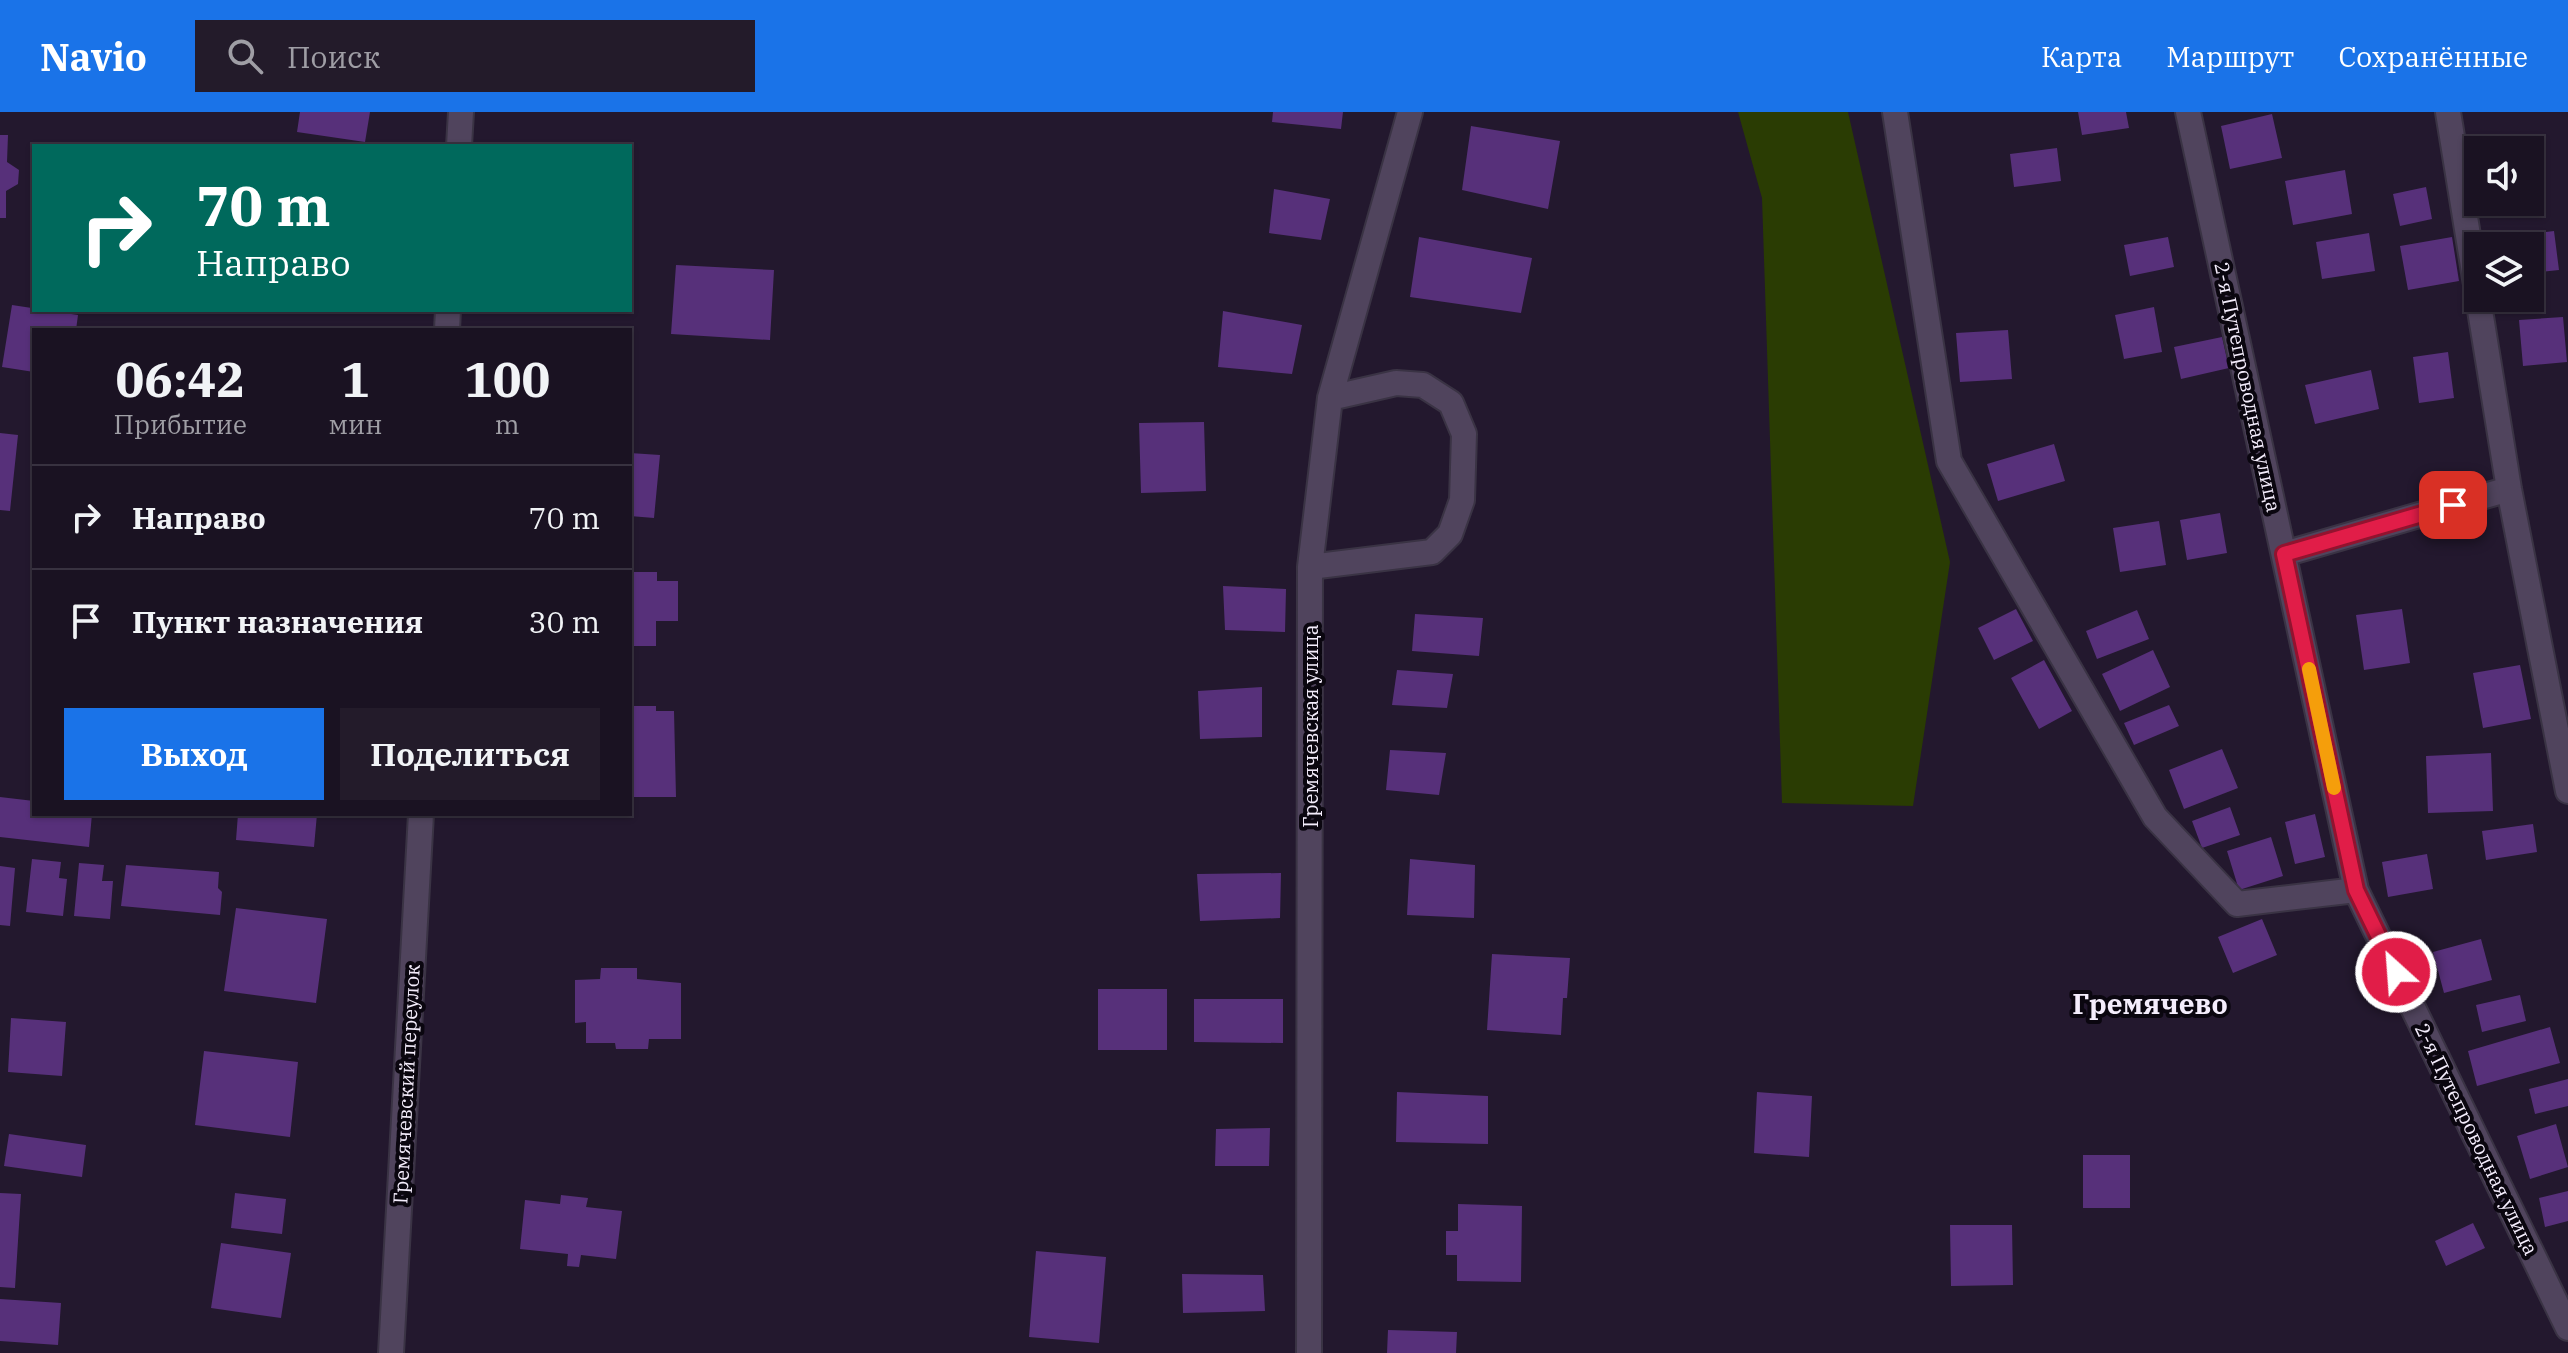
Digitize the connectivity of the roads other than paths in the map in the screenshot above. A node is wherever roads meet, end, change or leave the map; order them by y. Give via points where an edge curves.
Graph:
1 (461, 112) edge
2 (1410, 112) edge
3 (1895, 112) edge
4 (2188, 112) edge
5 (2448, 112) edge
6 (459, 144) edge
7 (2467, 232) edge
8 (2480, 312) edge
9 (1330, 398) junction
10 (2509, 489) junction
11 (2284, 554) junction
12 (1310, 567) junction
13 (2568, 791) edge
14 (421, 816) edge
15 (2356, 890) junction
16 (2568, 1328) edge
17 (391, 1353) edge
18 (1309, 1353) edge

1 - 6 street
2 - 9 street, Гремячевская улица
3 - 15 street via 1949,461 2155,817 2237,904
4 - 11 street, 2-я Путепроводная улица
5 - 7 street
8 - 10 street
9 - 12 street, Гремячевская улица
9 - 12 street via 1396,383 1423,385 1451,403 1464,434 1462,500 1450,534 1432,552
10 - 11 street
10 - 13 street
11 - 15 street, 2-я Путепроводная улица
12 - 18 street, Гремячевская улица
14 - 17 street, Гремячевский переулок
15 - 16 street, 2-я Путепроводная улица

